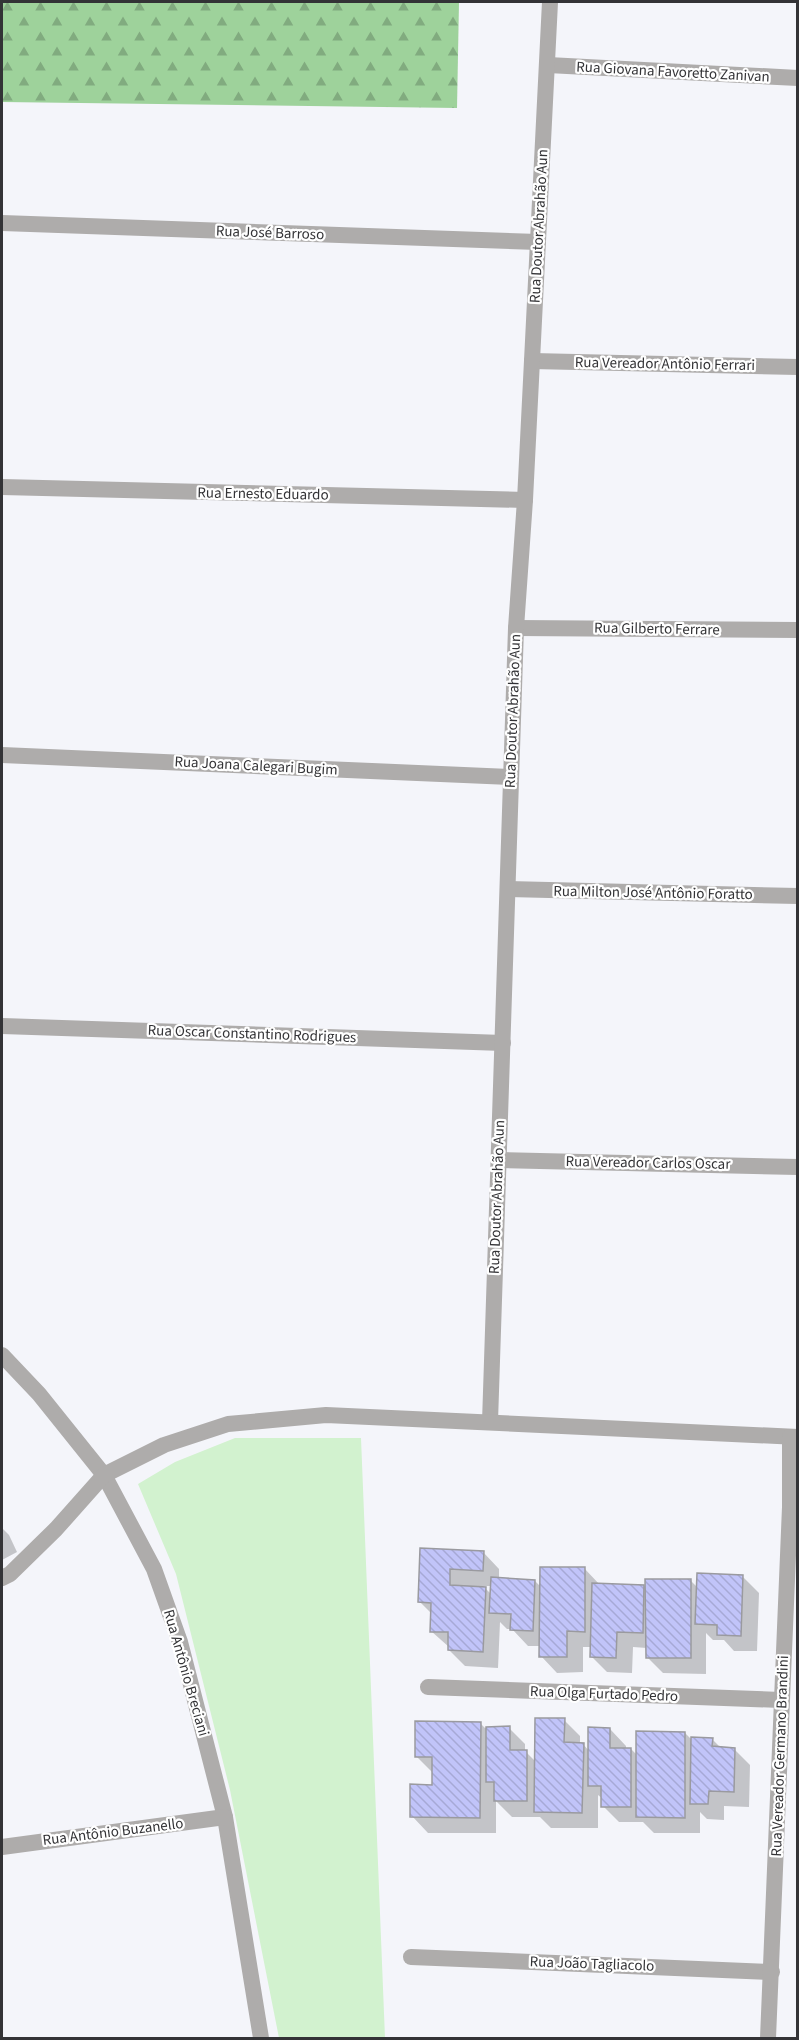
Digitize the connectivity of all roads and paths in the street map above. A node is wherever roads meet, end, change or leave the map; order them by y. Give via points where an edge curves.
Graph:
1 (550, 2) edge
2 (548, 65) junction
3 (798, 78) edge
4 (2, 223) edge
5 (538, 242) junction
6 (532, 361) junction
7 (798, 367) edge
8 (2, 487) edge
9 (525, 500) junction
10 (516, 628) junction
11 (798, 630) edge
12 (2, 755) edge
13 (511, 777) junction
14 (508, 889) junction
15 (798, 896) edge
16 (2, 1026) edge
17 (503, 1043) junction
18 (499, 1160) junction
19 (798, 1167) edge
20 (2, 1355) edge
21 (490, 1422) junction
22 (794, 1437) edge
23 (104, 1475) junction
24 (2, 1578) edge
25 (428, 1687) dead end
26 (781, 1700) junction
27 (225, 1817) junction
28 (2, 1847) edge
29 (411, 1957) dead end
30 (772, 1972) junction
31 (261, 2038) edge
32 (768, 2038) edge

1 - 2 street, Rua Doutor Abrahão Aun
2 - 3 street, Rua Giovana Favoretto Zanivan
2 - 5 street, Rua Doutor Abrahão Aun
4 - 5 street, Rua José Barroso
5 - 6 street, Rua Doutor Abrahão Aun
6 - 7 street, Rua Vereador Antônio Ferrari
6 - 9 street, Rua Doutor Abrahão Aun
8 - 9 street, Rua Ernesto Eduardo
9 - 10 street, Rua Doutor Abrahão Aun
10 - 11 street, Rua Gilberto Ferrare
10 - 13 street, Rua Doutor Abrahão Aun
12 - 13 street, Rua Joana Calegari Bugim
13 - 14 street, Rua Doutor Abrahão Aun
14 - 15 street, Rua Milton José Antônio Foratto
14 - 17 street, Rua Doutor Abrahão Aun
16 - 17 street, Rua Oscar Constantino Rodrigues
17 - 18 street, Rua Doutor Abrahão Aun
18 - 19 street, Rua Vereador Carlos Oscar
18 - 21 street, Rua Doutor Abrahão Aun
20 - 23 street, Rua Antônio Breciani
21 - 22 street
21 - 23 street via 326,1415 228,1424 164,1445
22 - 26 street, Rua Vereador Germano Brandini
23 - 24 street via 56,1529
23 - 27 street, Rua Antônio Breciani via 154,1569 180,1642
25 - 26 street, Rua Olga Furtado Pedro
26 - 30 street, Rua Vereador Germano Brandini
27 - 28 street, Rua Antônio Buzanello
27 - 31 street, Rua Antônio Breciani
29 - 30 street, Rua João Tagliacolo
30 - 32 street, Rua Vereador Germano Brandini

